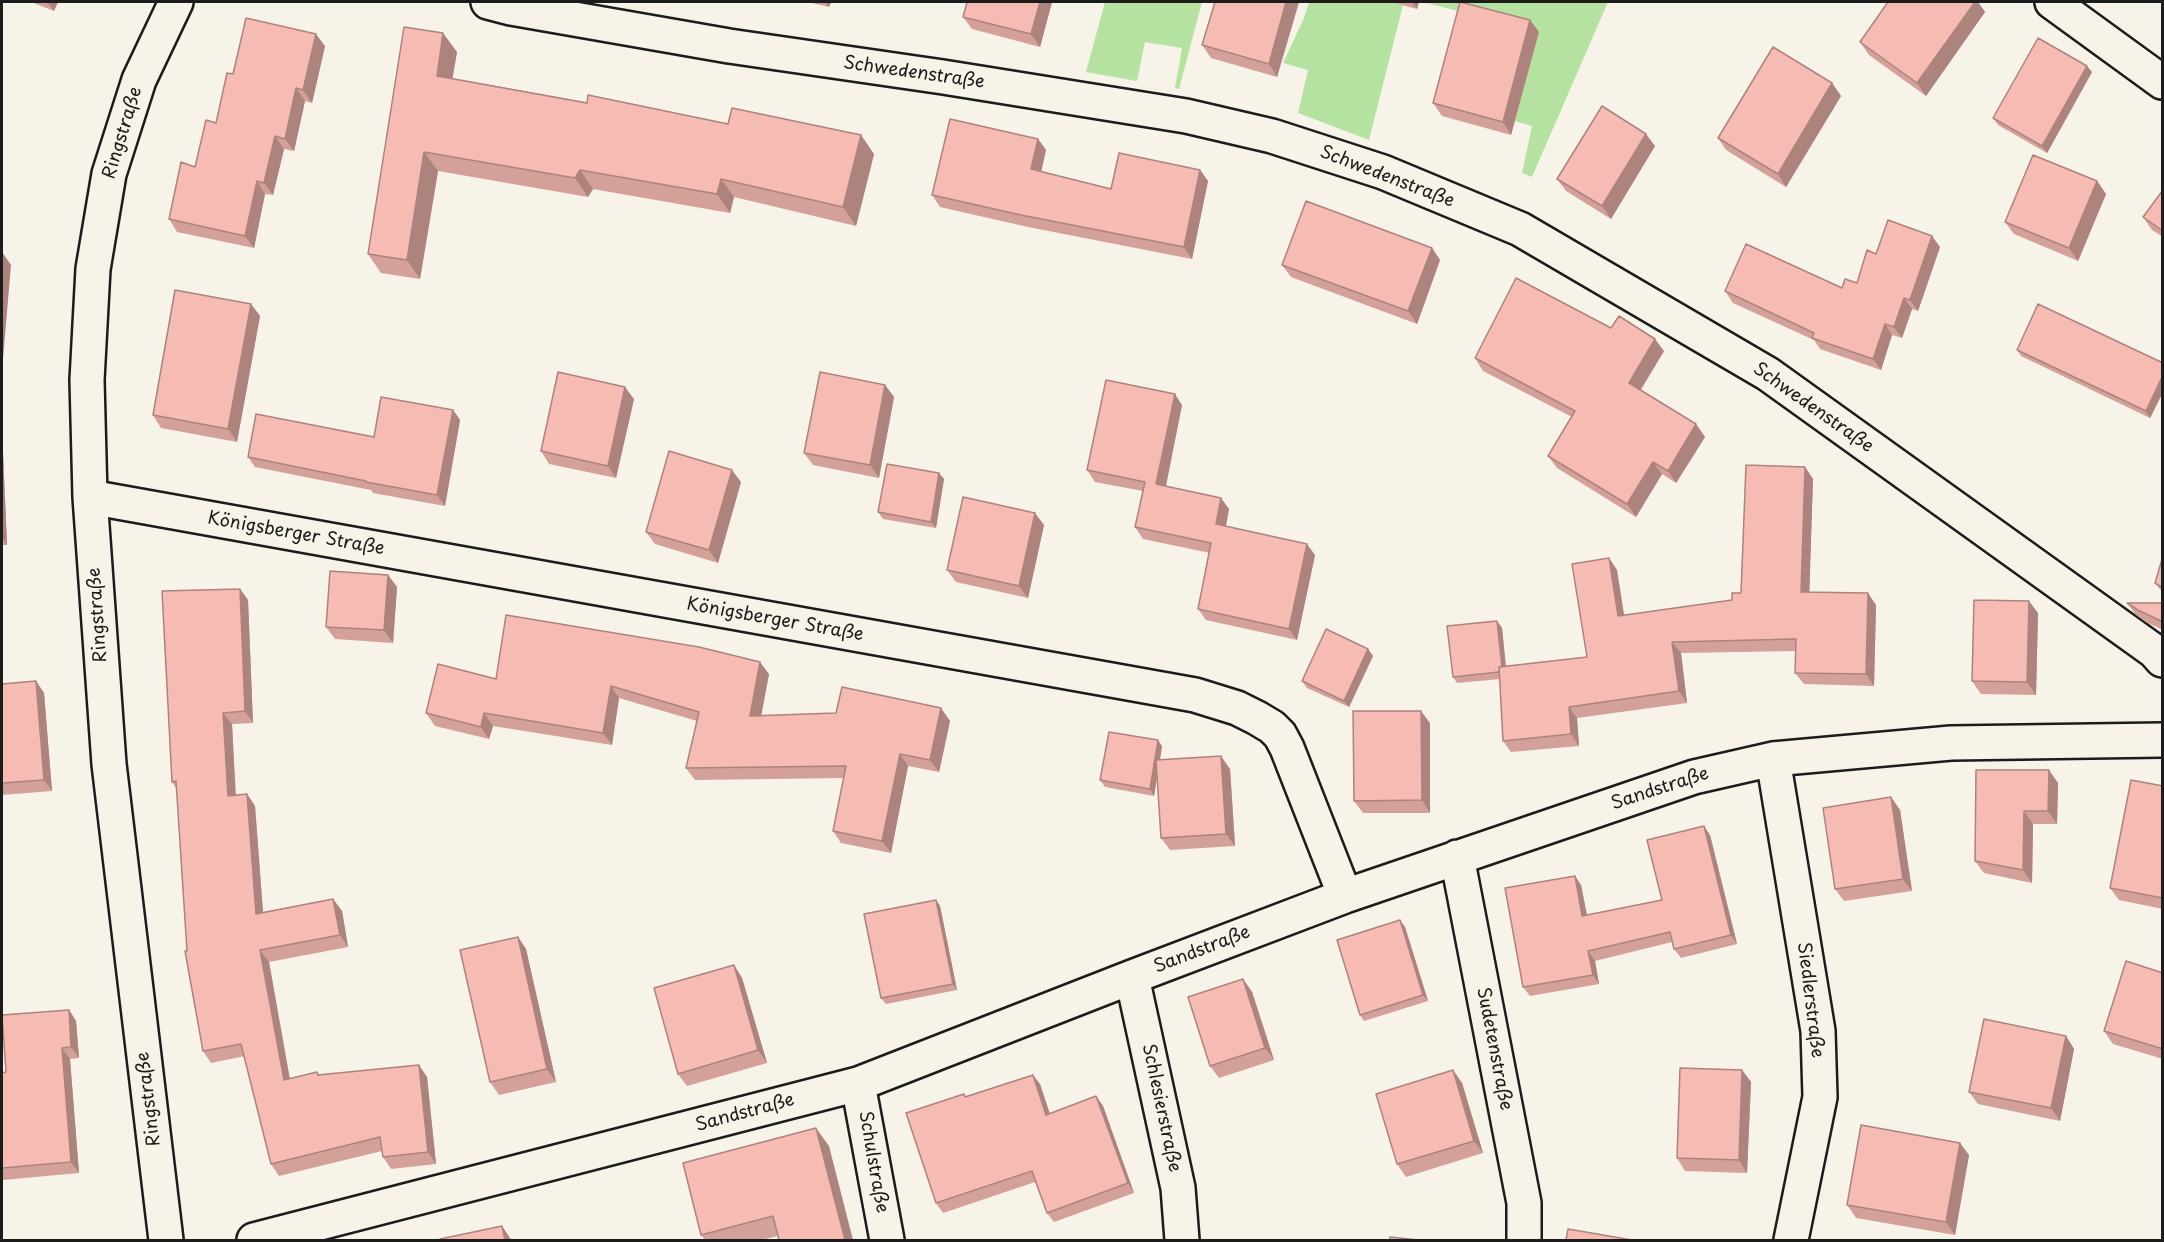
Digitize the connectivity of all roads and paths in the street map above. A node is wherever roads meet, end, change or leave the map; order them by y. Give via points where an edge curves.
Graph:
1 (176, 2) edge
2 (488, 2) edge
3 (2052, 2) edge
4 (2163, 82) edge
5 (90, 497) junction
6 (2163, 660) edge
7 (2163, 740) edge
8 (1773, 759) junction
9 (1457, 857) junction
10 (1346, 896) junction
11 (1132, 977) junction
12 (858, 1084) junction
13 (166, 1240) edge
14 (254, 1240) edge
15 (887, 1240) edge
16 (1182, 1240) edge
17 (1524, 1240) edge
18 (1791, 1240) edge

1 - 5 street, Ringstraße via 139,80 109,174 93,269 87,380
2 - 6 street, Schwedenstraße via 729,46 1186,116 1272,136 1383,172 1520,229 1768,374
3 - 4 street
5 - 10 street, Königsberger Straße via 1195,695 1237,708 1280,735
5 - 13 street, Ringstraße via 109,764
7 - 8 street, Sandstraße via 1951,743
8 - 9 street, Sandstraße via 1694,777
8 - 18 street, Siedlerstraße via 1818,1042 1820,1097
9 - 10 street, Sandstraße
9 - 17 street, Sudetenstraße via 1524,1203
10 - 11 street, Sandstraße
11 - 12 street, Sandstraße
11 - 16 street, Schlesierstraße via 1178,1188
12 - 14 street, Sandstraße
12 - 15 street, Schulstraße

